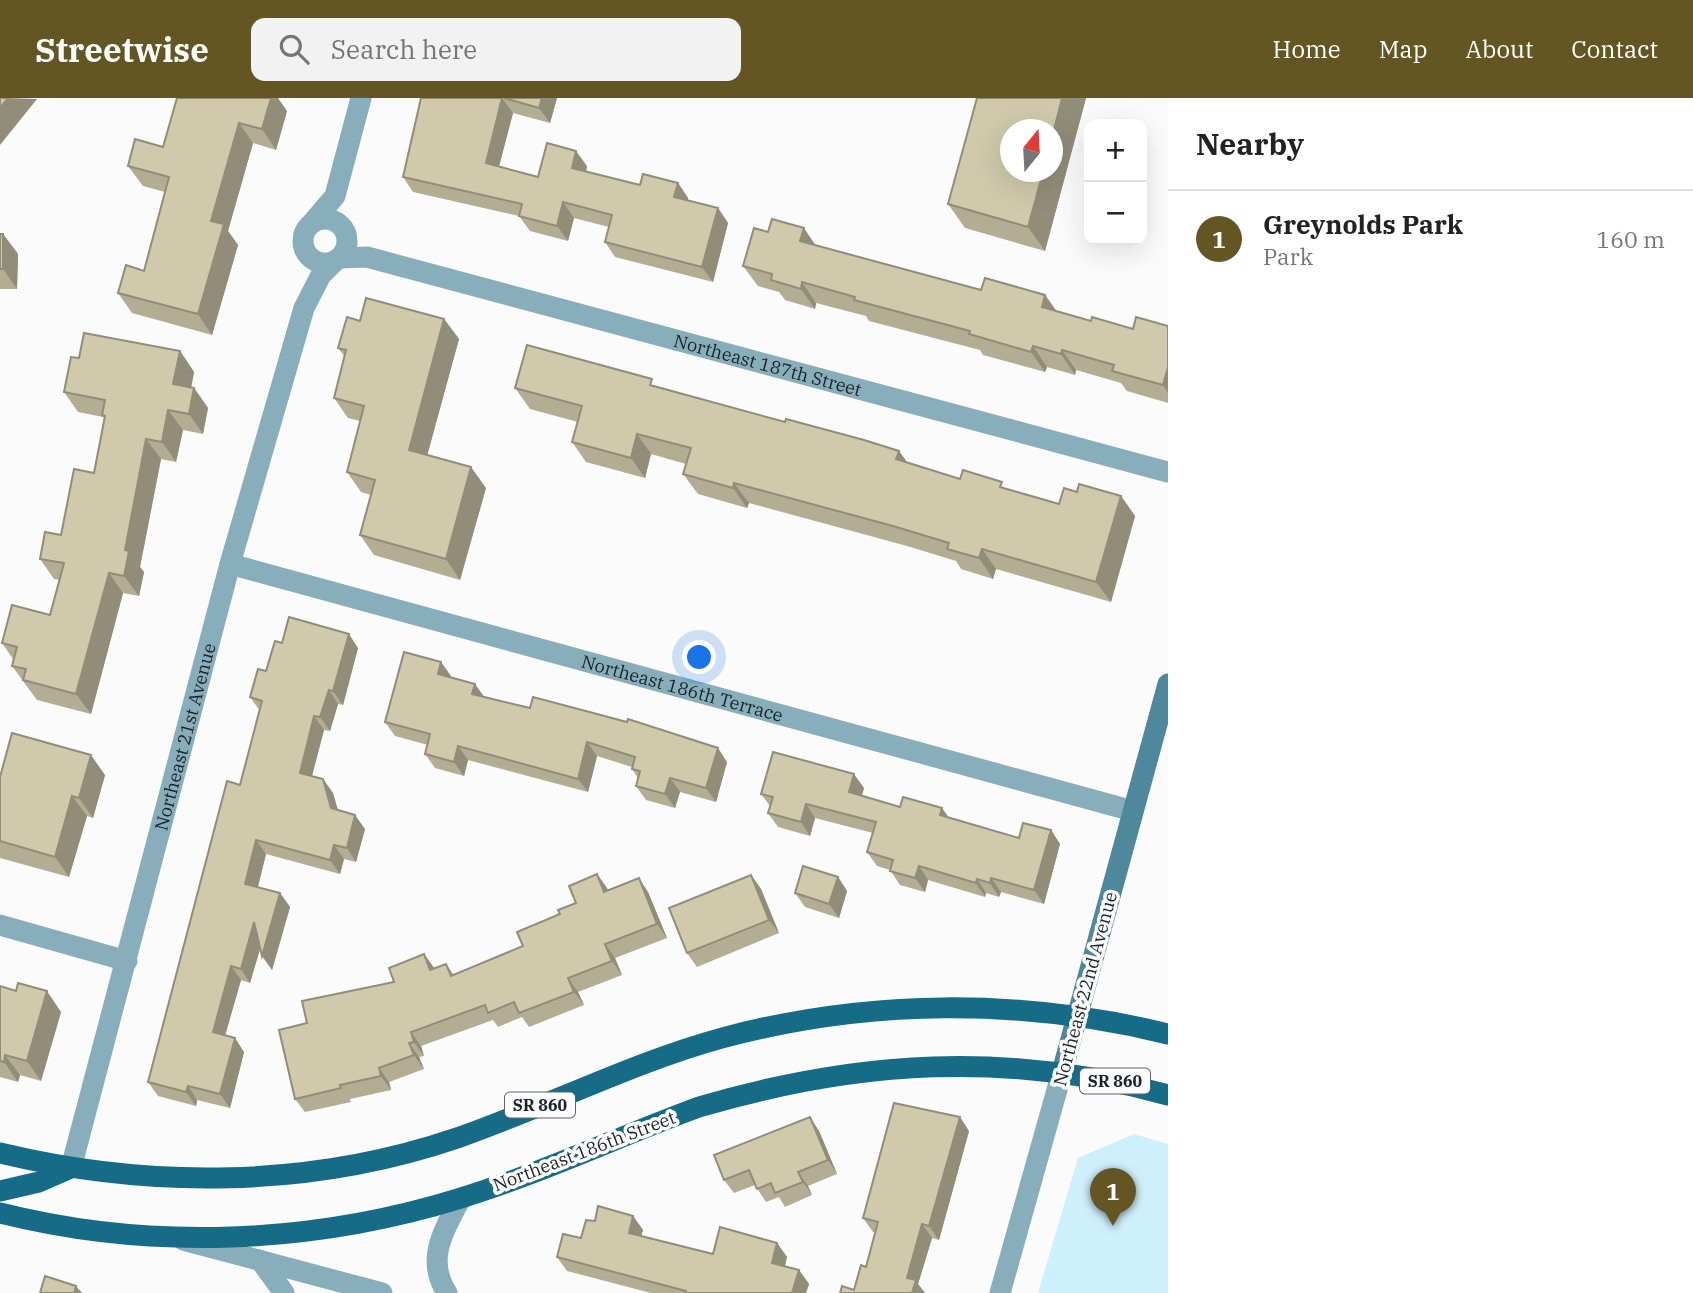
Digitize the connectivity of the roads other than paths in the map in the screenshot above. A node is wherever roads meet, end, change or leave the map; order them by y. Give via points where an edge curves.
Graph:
1 (361, 98) edge
2 (335, 196) junction
3 (312, 223) junction
4 (345, 232) junction
5 (304, 250) junction
6 (367, 257) junction
7 (338, 259) junction
8 (304, 308) junction
9 (1168, 472) edge
10 (230, 564) junction
11 (1168, 684) edge
12 (1133, 811) junction
13 (0, 925) edge
14 (127, 961) junction
15 (1077, 1015) junction
16 (1168, 1034) edge
17 (1062, 1072) junction
18 (1168, 1095) edge
19 (0, 1153) edge
20 (71, 1168) junction
21 (0, 1191) edge
22 (461, 1198) junction
23 (2, 1219) edge
24 (174, 1237) junction
25 (260, 1260) junction
26 (284, 1293) edge
27 (377, 1293) edge
28 (447, 1293) edge
29 (1000, 1293) edge

1 - 2 street
2 - 3 street
2 - 4 street
3 - 4 street via 332,220
3 - 5 street via 304,235
4 - 6 street
4 - 7 street via 346,249
5 - 7 street via 314,261
5 - 8 street, Northeast 21st Avenue
6 - 7 street, Northeast 187th Street
6 - 9 street, Northeast 187th Street
7 - 8 street, Northeast 21st Avenue via 321,275
8 - 10 street, Northeast 21st Avenue
10 - 12 street, Northeast 186th Terrace
10 - 14 street, Northeast 21st Avenue
11 - 12 street, Northeast 22nd Avenue
12 - 15 street, Northeast 22nd Avenue
13 - 14 street
14 - 20 street, Northeast 21st Avenue
15 - 16 main road, SR 860
15 - 17 street, Northeast 22nd Avenue
15 - 20 main road, SR 860 via 990,1008 884,1009 760,1029 636,1067 457,1138 341,1167 199,1178
17 - 18 main road, Northeast 186th Street / SR 860
17 - 22 main road, Northeast 186th Street / SR 860 via 1018,1066 917,1067 803,1081 699,1107
17 - 29 street, Northeast 22nd Avenue
19 - 20 main road, SR 860
20 - 21 main road
22 - 24 main road, Northeast 186th Street / SR 860 via 376,1220 279,1234
22 - 28 street via 437,1249 436,1268
23 - 24 main road, Northeast 186th Street / SR 860
24 - 25 street
25 - 26 street
25 - 27 street

